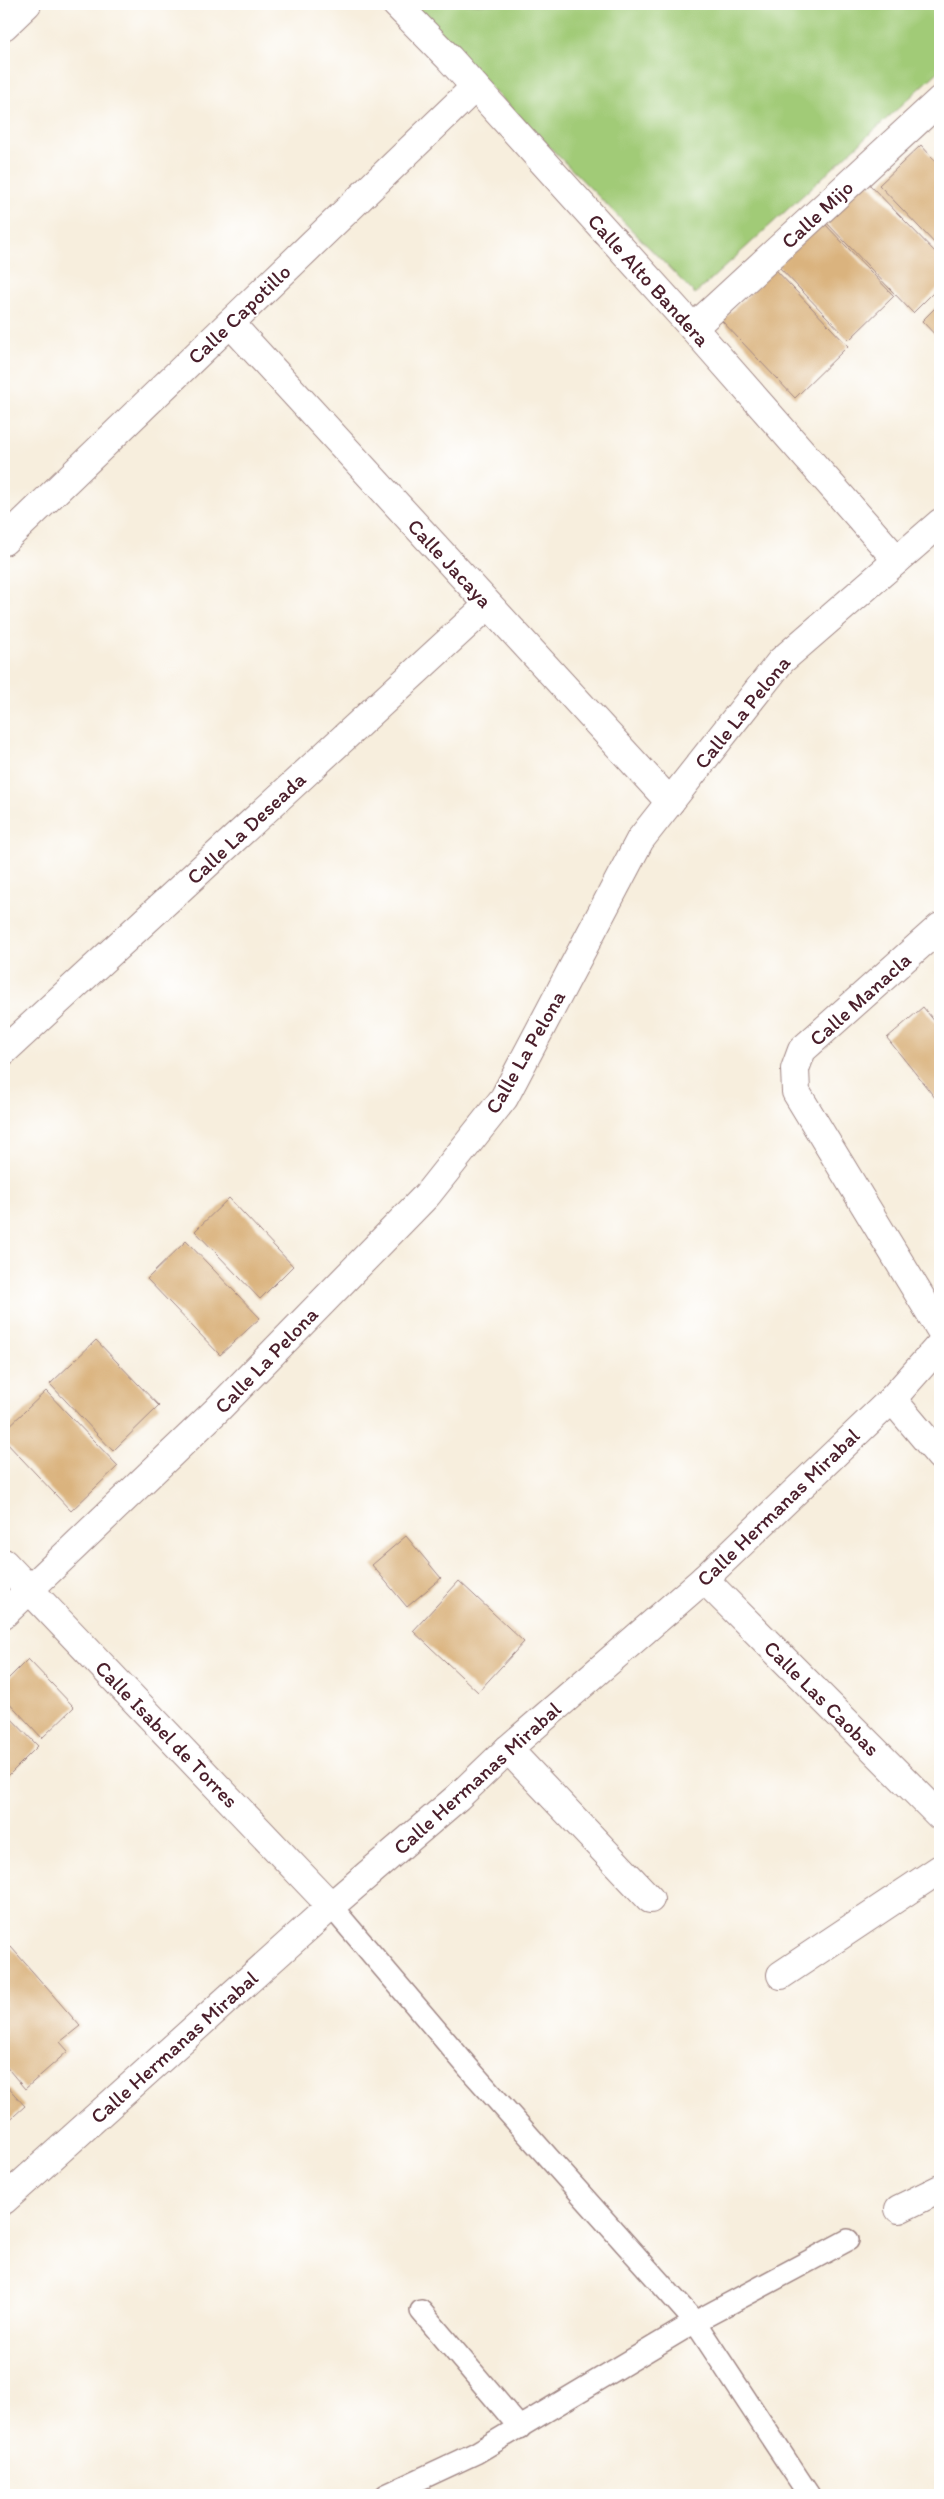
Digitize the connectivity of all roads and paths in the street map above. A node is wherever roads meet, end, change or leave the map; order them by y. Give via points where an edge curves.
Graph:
1 (27, 4) edge
2 (396, 4) edge
3 (4, 26) edge
4 (475, 87) junction
5 (940, 100) edge
6 (230, 323) junction
7 (693, 328) junction
8 (940, 523) edge
9 (4, 541) edge
10 (897, 560) junction
11 (488, 605) junction
12 (670, 802) junction
13 (940, 927) edge
14 (4, 1051) edge
15 (940, 1329) edge
16 (940, 1345) edge
17 (892, 1400) junction
18 (940, 1456) edge
19 (4, 1563) edge
20 (704, 1579) junction
21 (30, 1590) junction
22 (4, 1614) edge
23 (508, 1749) junction
24 (940, 1816) edge
25 (940, 1868) edge
26 (650, 1899) dead end
27 (331, 1906) junction
28 (780, 1975) dead end
29 (940, 2188) edge
30 (4, 2200) edge
31 (899, 2209) dead end
32 (848, 2240) dead end
33 (421, 2311) dead end
34 (695, 2322) junction
35 (520, 2428) junction
36 (386, 2495) edge
37 (809, 2495) edge

1 - 3 street
2 - 4 street, Calle Alto Bandera
4 - 6 street, Calle Capotillo
4 - 7 street, Calle Alto Bandera
5 - 7 street, Calle Mijo
6 - 9 street, Calle Capotillo
6 - 11 street, Calle Jacaya
7 - 10 street, Calle Alto Bandera
8 - 10 street, Calle La Pelona
10 - 12 street, Calle La Pelona via 781,661
11 - 12 street, Calle Jacaya
11 - 14 street, Calle La Deseada
12 - 21 street, Calle La Pelona via 640,840 504,1098 427,1195 217,1410
13 - 15 street, Calle Manacla via 802,1050 795,1069 796,1092
16 - 17 street, Calle Hermanas Mirabal
17 - 18 street
17 - 20 street, Calle Hermanas Mirabal
19 - 21 street, Calle Isabel de Torres
20 - 23 street, Calle Hermanas Mirabal
20 - 24 street, Calle Las Caobas
21 - 22 street, Calle La Pelona
21 - 27 street, Calle Isabel de Torres
23 - 26 street
23 - 27 street, Calle Hermanas Mirabal via 458,1797
25 - 28 street
27 - 30 street, Calle Hermanas Mirabal
27 - 34 lane via 472,2072
29 - 31 street
32 - 34 lane
33 - 35 lane
34 - 35 lane
34 - 37 lane
35 - 36 lane via 476,2453

